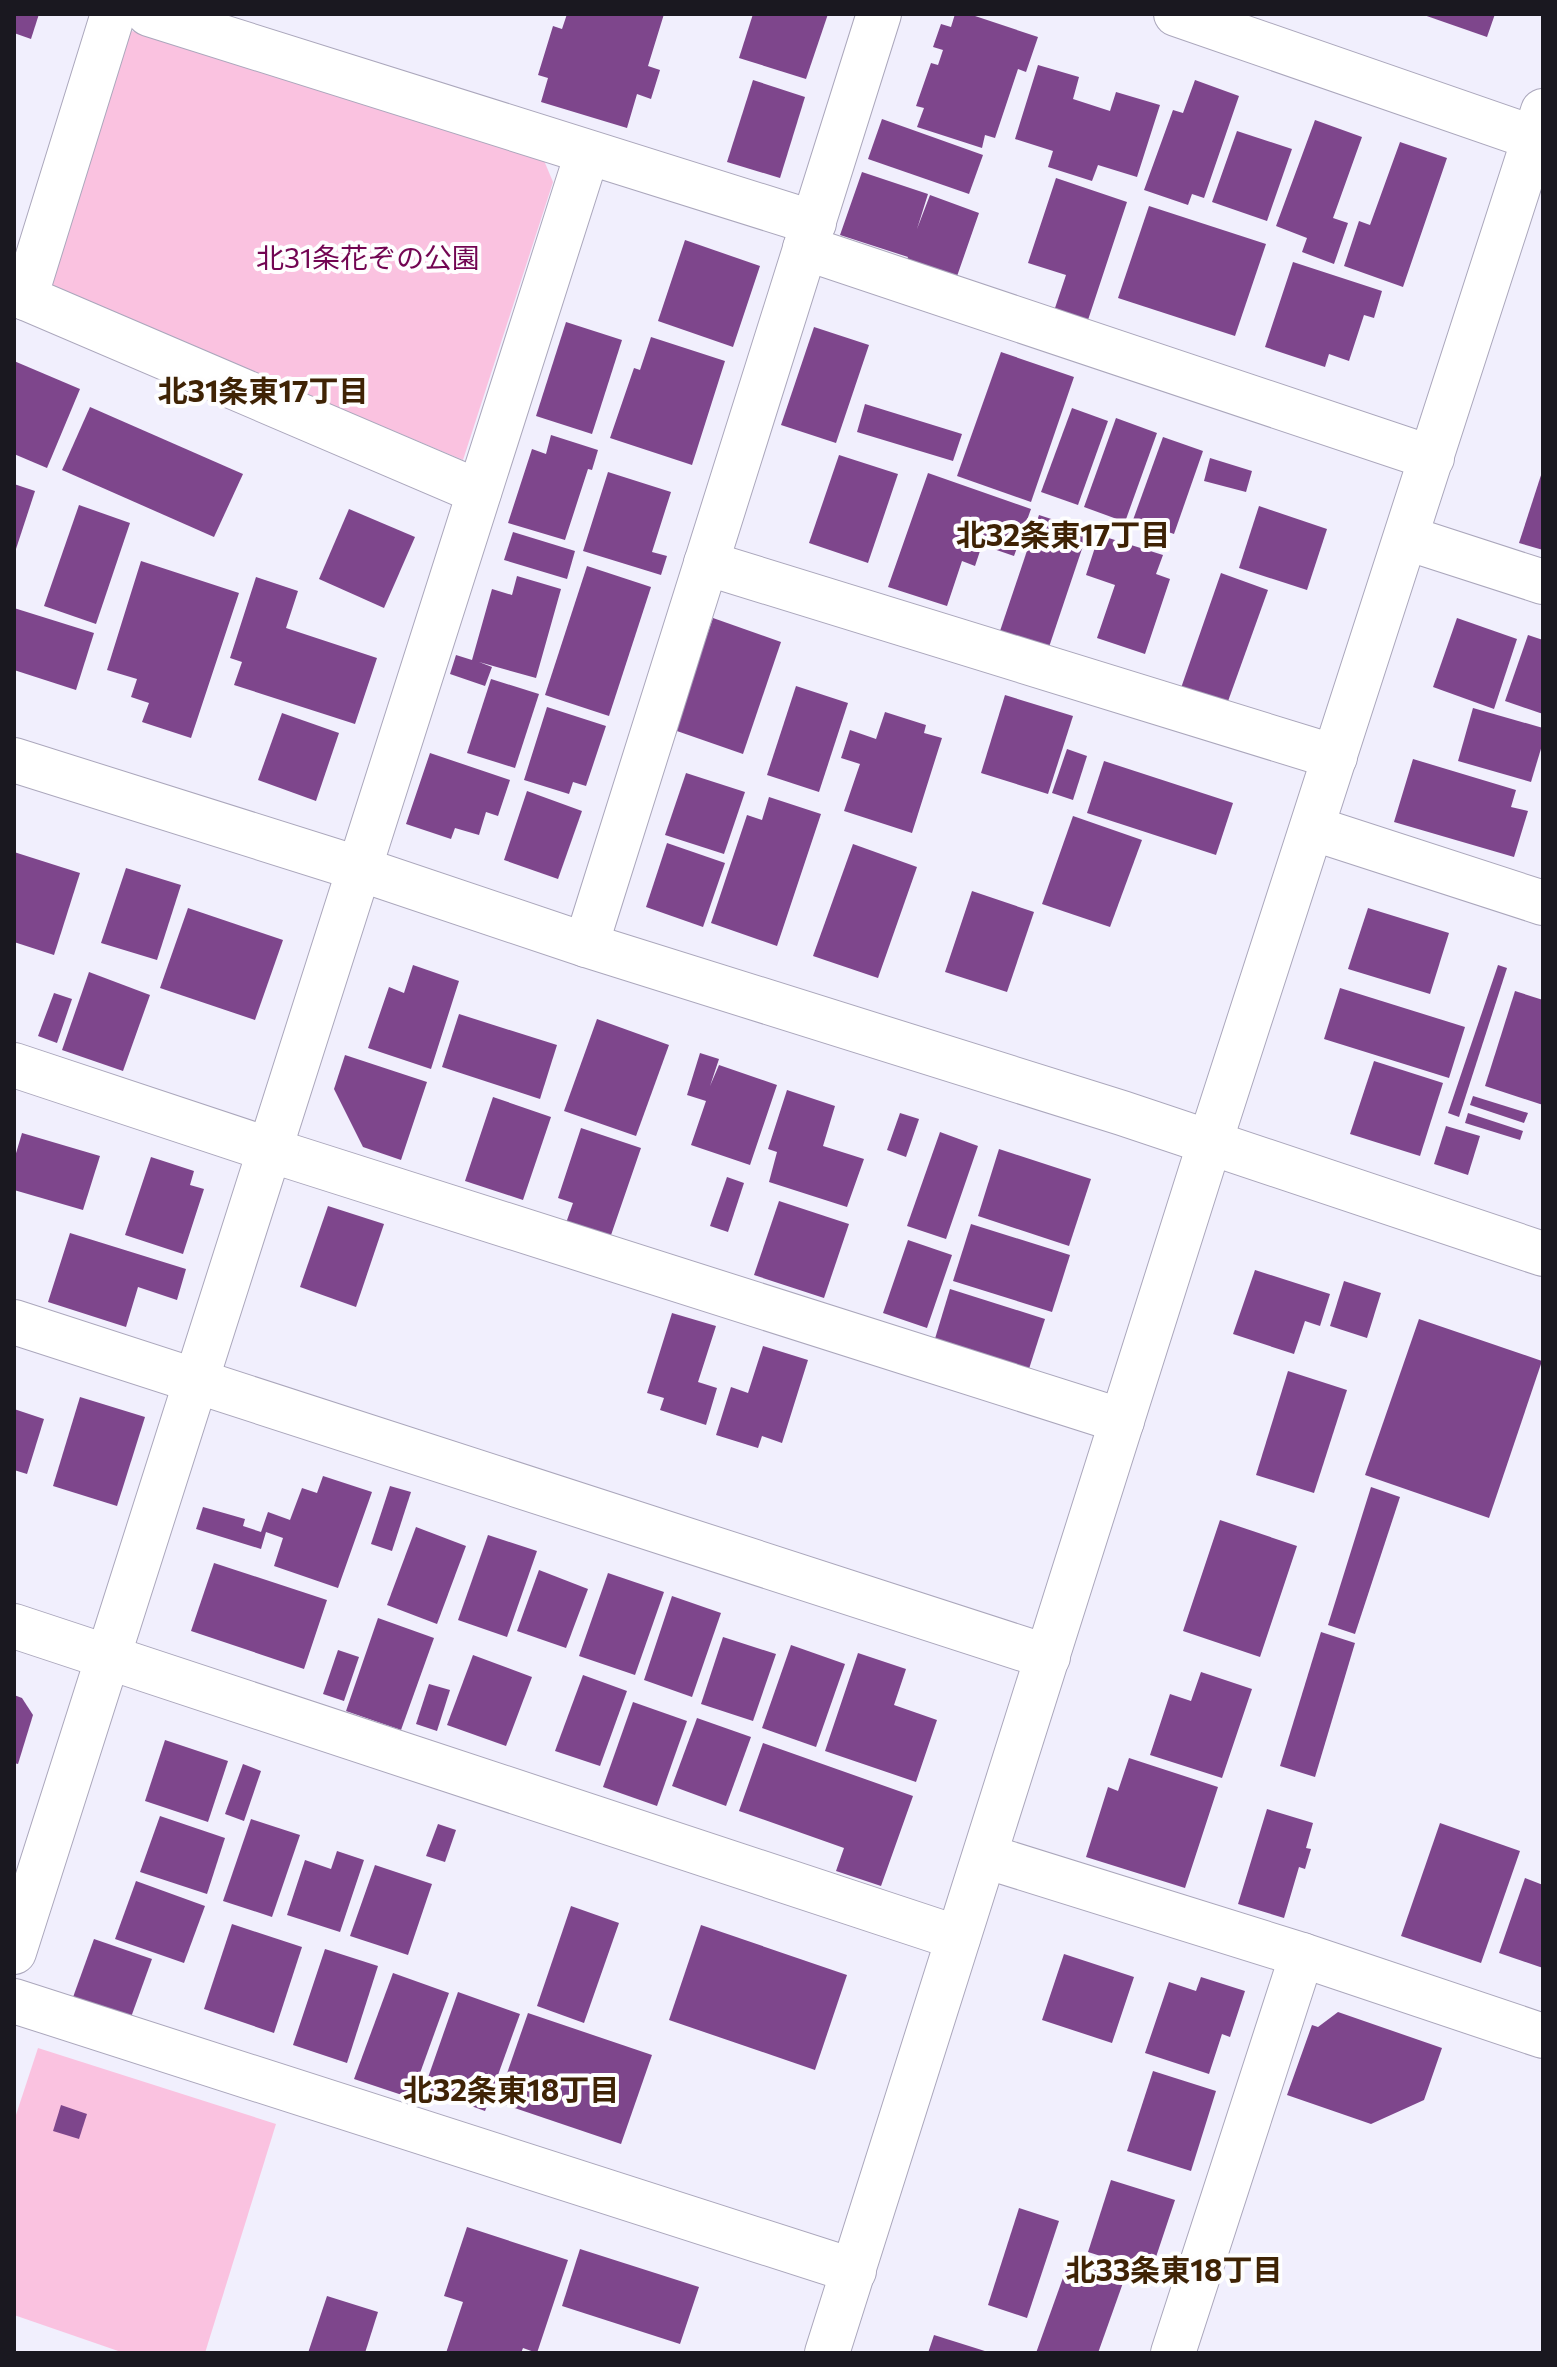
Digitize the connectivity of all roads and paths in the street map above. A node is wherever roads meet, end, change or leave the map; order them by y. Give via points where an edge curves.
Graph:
1 (113, 14) edge
2 (149, 14) edge
3 (879, 14) edge
4 (1176, 14) edge
5 (1539, 125) edge
6 (587, 154) junction
7 (809, 236) junction
8 (19, 296) edge
9 (1432, 458) junction
10 (479, 492) junction
11 (1407, 538) junction
12 (706, 563) junction
13 (1543, 582) edge
14 (1335, 757) junction
15 (14, 760) edge
16 (1312, 828) junction
17 (360, 869) junction
18 (1543, 903) edge
19 (586, 945) junction
20 (14, 1065) edge
21 (1210, 1142) junction
22 (270, 1150) junction
23 (1543, 1254) edge
24 (14, 1322) edge
25 (196, 1381) junction
26 (1122, 1421) junction
27 (14, 1626) edge
28 (1048, 1657) junction
29 (108, 1658) junction
30 (985, 1856) junction
31 (958, 1938) junction
32 (14, 1952) edge
33 (1302, 1955) junction
34 (14, 2001) edge
35 (1543, 2036) edge
36 (854, 2271) junction
37 (827, 2353) edge
38 (1173, 2353) edge

1 - 8 street
2 - 6 street
3 - 7 street
4 - 5 street
5 - 9 street
6 - 7 street
6 - 10 street
7 - 9 street
7 - 12 street
8 - 10 street
9 - 11 street
10 - 17 street
11 - 13 street
11 - 14 street
12 - 14 street
12 - 19 street
14 - 16 street
15 - 17 street
16 - 18 street
16 - 21 street
17 - 19 street
17 - 22 street
19 - 21 street
20 - 22 street
21 - 23 street
21 - 26 street
22 - 25 street
22 - 26 street
24 - 25 street
25 - 28 street
25 - 29 street
26 - 28 street
27 - 29 street
28 - 30 street
29 - 31 street
29 - 32 street
30 - 31 street
30 - 33 street
31 - 36 street
33 - 35 street
33 - 38 street
34 - 36 street
36 - 37 street

